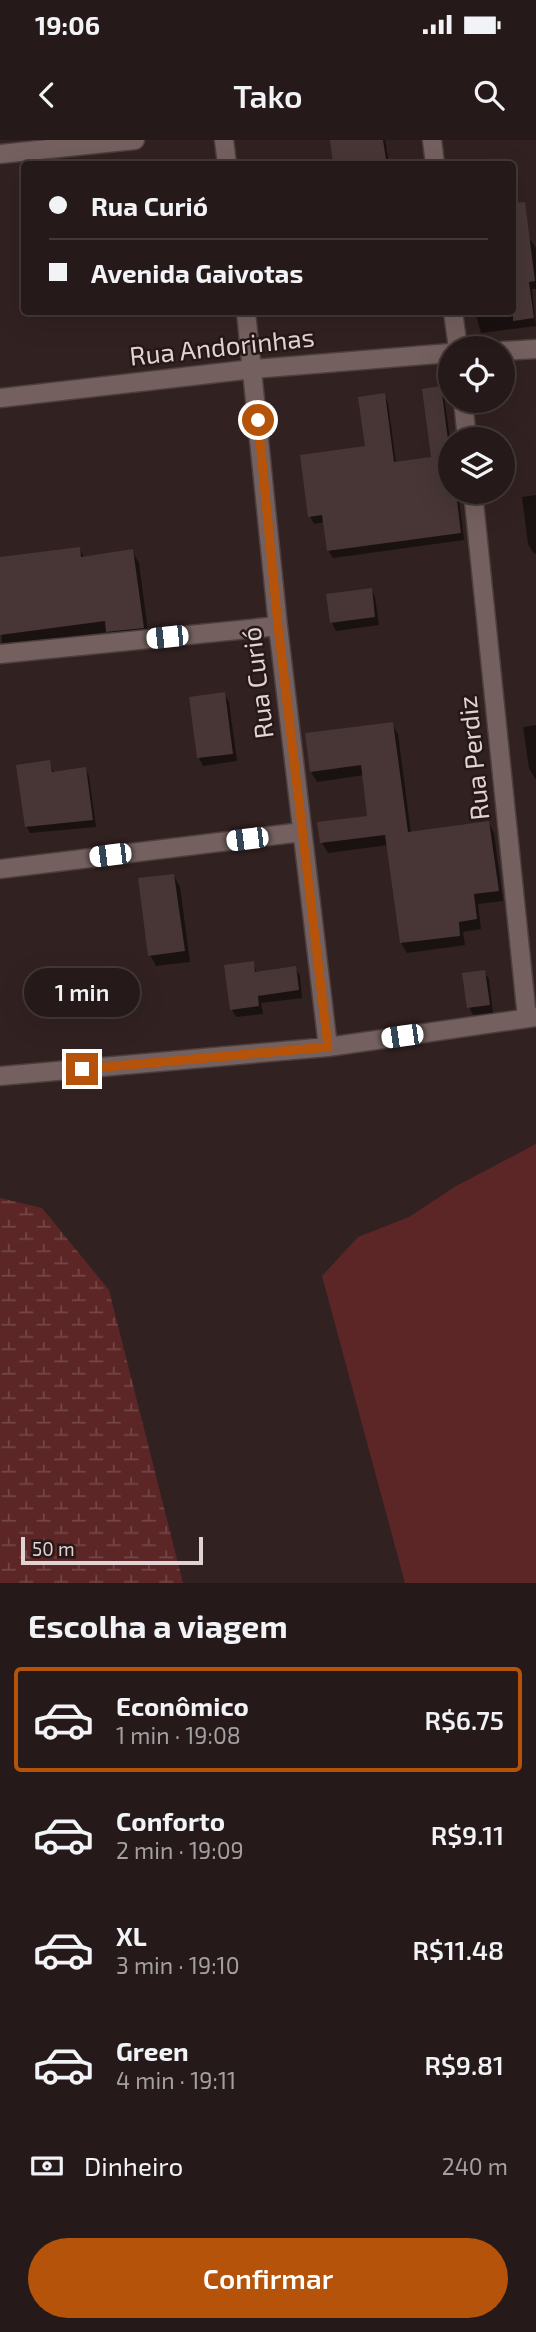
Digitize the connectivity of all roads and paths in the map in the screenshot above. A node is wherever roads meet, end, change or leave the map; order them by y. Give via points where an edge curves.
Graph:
1 (135, 140) edge
2 (224, 140) edge
3 (432, 140) edge
4 (0, 155) edge
5 (227, 161) edge
6 (435, 161) edge
7 (246, 315) edge
8 (453, 315) edge
9 (456, 336) edge
10 (536, 349) edge
11 (515, 350) edge
12 (438, 354) edge
13 (253, 369) junction
14 (0, 398) edge
15 (474, 504) edge
16 (278, 626) junction
17 (0, 654) edge
18 (302, 832) junction
19 (0, 869) edge
20 (531, 1018) edge
21 (328, 1047) junction
22 (0, 1076) edge

1 - 4 street
2 - 5 street
3 - 6 street
7 - 13 street, Rua Curió
8 - 9 street
10 - 11 street
12 - 13 street, Rua Andorinhas
13 - 14 street, Rua Andorinhas
13 - 16 street, Rua Curió
15 - 20 street, Rua Perdiz
16 - 17 street
16 - 18 street, Rua Curió
18 - 19 street
18 - 21 street, Rua Curió
20 - 21 street
21 - 22 street

